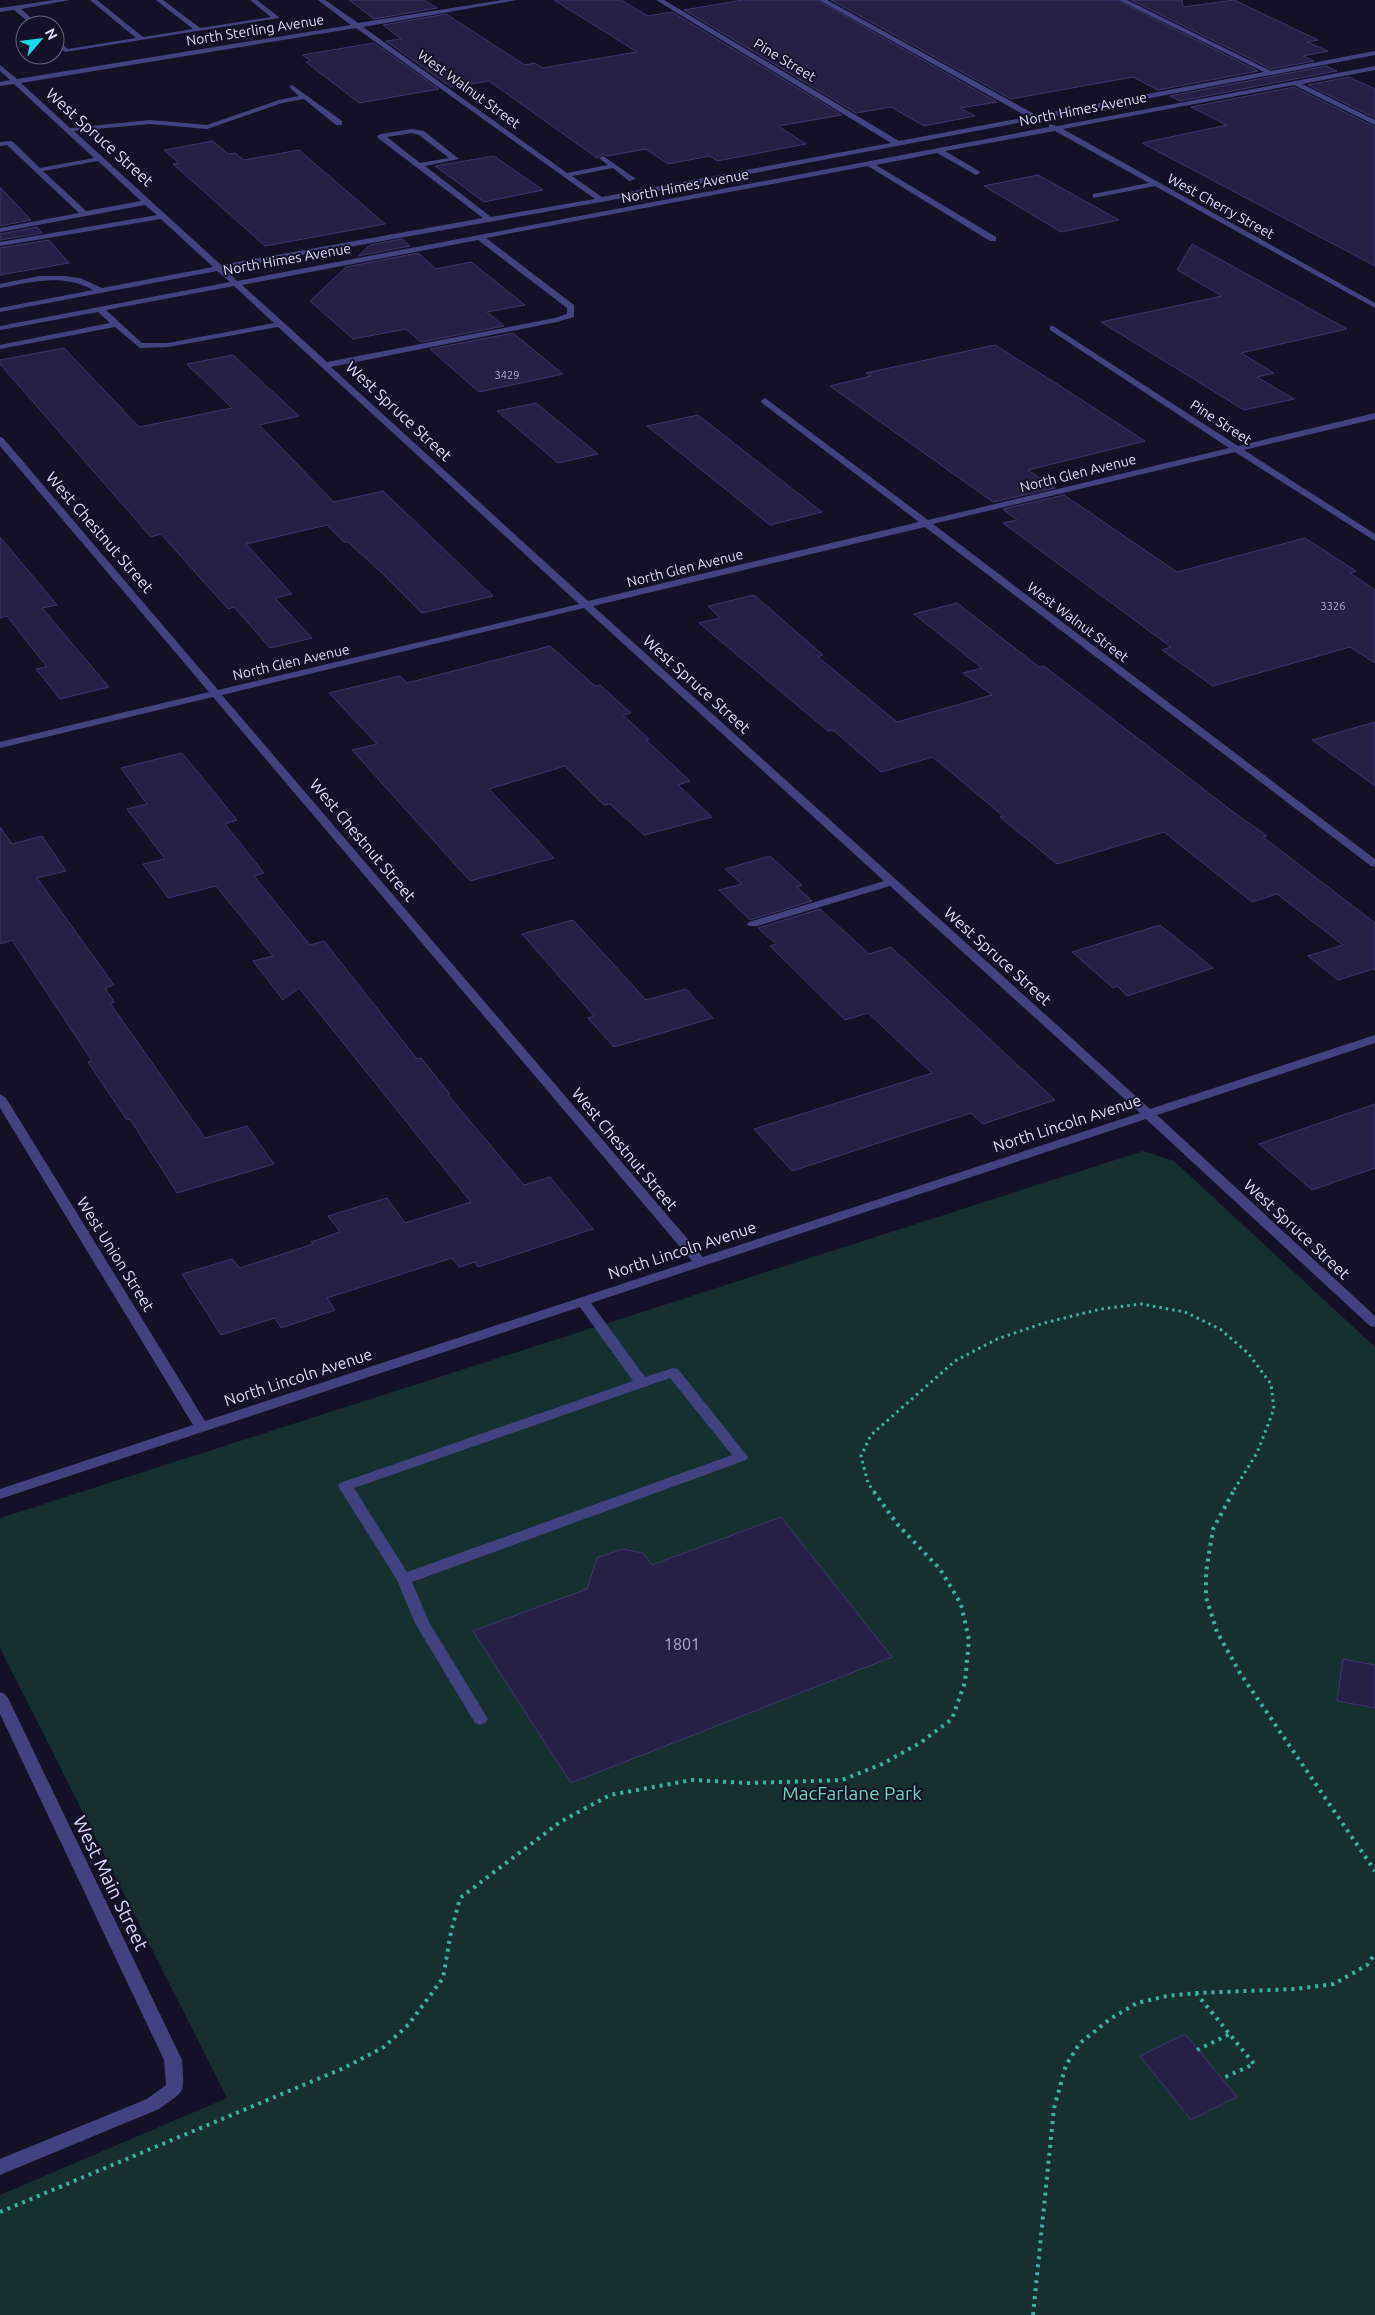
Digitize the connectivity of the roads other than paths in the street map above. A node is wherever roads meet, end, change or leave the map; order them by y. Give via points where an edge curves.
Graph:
1 (67, 0) edge
2 (93, 0) edge
3 (159, 0) edge
4 (253, 0) edge
5 (321, 0) edge
6 (514, 0) edge
7 (658, 0) edge
8 (822, 0) edge
9 (1122, 0) edge
10 (16, 8) junction
11 (0, 10) edge
12 (24, 15) edge
13 (357, 26) junction
14 (198, 30) junction
15 (141, 39) junction
16 (65, 49) edge
17 (1375, 53) edge
18 (0, 67) edge
19 (1375, 68) edge
20 (1269, 72) junction
21 (1252, 75) junction
22 (15, 82) junction
23 (1293, 82) junction
24 (0, 84) edge
25 (292, 87) dead end
26 (305, 97) junction
27 (1034, 117) junction
28 (339, 123) dead end
29 (1375, 123) edge
30 (1055, 128) junction
31 (67, 130) junction
32 (897, 143) junction
33 (0, 144) edge
34 (939, 151) junction
35 (603, 158) dead end
36 (99, 159) junction
37 (870, 164) junction
38 (419, 165) junction
39 (614, 166) junction
40 (38, 170) junction
41 (976, 173) dead end
42 (566, 175) junction
43 (632, 179) dead end
44 (1155, 184) junction
45 (1096, 196) dead end
46 (601, 200) junction
47 (147, 202) junction
48 (85, 214) junction
49 (163, 216) junction
50 (490, 220) junction
51 (0, 230) edge
52 (480, 238) junction
53 (994, 239) dead end
54 (0, 244) edge
55 (220, 268) junction
56 (236, 282) junction
57 (0, 286) edge
58 (101, 291) junction
59 (1375, 306) edge
60 (100, 308) junction
61 (0, 310) edge
62 (117, 324) junction
63 (280, 324) junction
64 (3, 327) edge
65 (1054, 328) dead end
66 (19, 344) junction
67 (0, 347) edge
68 (326, 365) junction
69 (765, 401) dead end
70 (1375, 416) edge
71 (0, 440) edge
72 (1236, 449) junction
73 (925, 524) junction
74 (1375, 538) edge
75 (587, 606) junction
76 (217, 693) junction
77 (0, 745) edge
78 (1375, 864) edge
79 (892, 882) junction
80 (753, 924) dead end
81 (1375, 1039) edge
82 (0, 1098) edge
83 (1149, 1115) junction
84 (700, 1262) junction
85 (583, 1301) junction
86 (1375, 1323) edge
87 (642, 1383) junction
88 (202, 1428) junction
89 (0, 1494) edge
90 (404, 1579) junction
91 (0, 1698) edge
92 (480, 1719) dead end
93 (0, 2167) edge

1 - 10 street
2 - 15 street
3 - 14 street
4 - 14 street via 277,18
5 - 13 street, West Walnut Street
6 - 13 street, North Sterling Avenue
7 - 32 street, Pine Street
8 - 27 street
9 - 20 street
10 - 11 street
10 - 12 street
13 - 22 street, North Sterling Avenue
13 - 42 street, West Walnut Street
14 - 15 street
15 - 16 street
17 - 20 street, North Himes Avenue
18 - 22 street, West Spruce Street
19 - 23 street, North Himes Avenue
20 - 21 street, North Himes Avenue
21 - 27 street, North Himes Avenue
21 - 30 street via 1206,91 1061,119 1052,123
22 - 24 street, North Sterling Avenue
22 - 31 street, West Spruce Street
23 - 29 street
23 - 30 street, North Himes Avenue
25 - 26 street
26 - 28 street
26 - 31 street via 281,101 216,125 150,122
27 - 32 street, North Himes Avenue
27 - 34 street via 1023,125 981,135
30 - 34 street, North Himes Avenue
30 - 44 street, West Cherry Street
31 - 36 street, West Spruce Street
32 - 46 street, North Himes Avenue
33 - 40 street via 9,143
34 - 37 street, North Himes Avenue
34 - 41 street
35 - 39 street
36 - 40 street
36 - 47 street, West Spruce Street
37 - 52 street, North Himes Avenue
37 - 53 street
38 - 38 street via 380,136 412,131 421,133 454,159
38 - 50 street
39 - 42 street
39 - 43 street
40 - 48 street
42 - 46 street, West Walnut Street
44 - 45 street
44 - 59 street, West Cherry Street
46 - 50 street, North Himes Avenue
47 - 48 street
47 - 49 street, West Spruce Street
48 - 51 street
49 - 54 street
49 - 55 street, West Spruce Street
50 - 55 street, North Himes Avenue
52 - 56 street, North Himes Avenue
52 - 68 street via 571,307 571,315
55 - 56 street, West Spruce Street
55 - 58 street, North Himes Avenue
56 - 60 street, North Himes Avenue
56 - 63 street, West Spruce Street
57 - 58 street via 50,276 85,282
58 - 61 street, North Himes Avenue
60 - 62 street
60 - 64 street, North Himes Avenue
62 - 63 street via 140,346 168,345
62 - 66 street
63 - 68 street, West Spruce Street
64 - 66 street
65 - 72 street, Pine Street
66 - 67 street
68 - 75 street, West Spruce Street
69 - 73 street, West Walnut Street
70 - 72 street, North Glen Avenue
71 - 76 street, West Chestnut Street
72 - 73 street, North Glen Avenue
72 - 74 street, Pine Street
73 - 75 street, North Glen Avenue
73 - 78 street, West Walnut Street
75 - 76 street, North Glen Avenue
75 - 79 street, West Spruce Street
76 - 77 street, North Glen Avenue
76 - 84 street, West Chestnut Street
79 - 80 street
79 - 83 street, West Spruce Street
81 - 83 street, North Lincoln Avenue
82 - 88 street, West Union Street
83 - 84 street, North Lincoln Avenue
83 - 86 street, West Spruce Street
84 - 85 street, North Lincoln Avenue
85 - 87 street
85 - 88 street, North Lincoln Avenue
87 - 90 street via 344,1486
87 - 90 street via 674,1372 741,1458
88 - 89 street, North Lincoln Avenue
90 - 92 street via 422,1623
91 - 93 street, West Main Street via 173,2060 175,2088 153,2104

